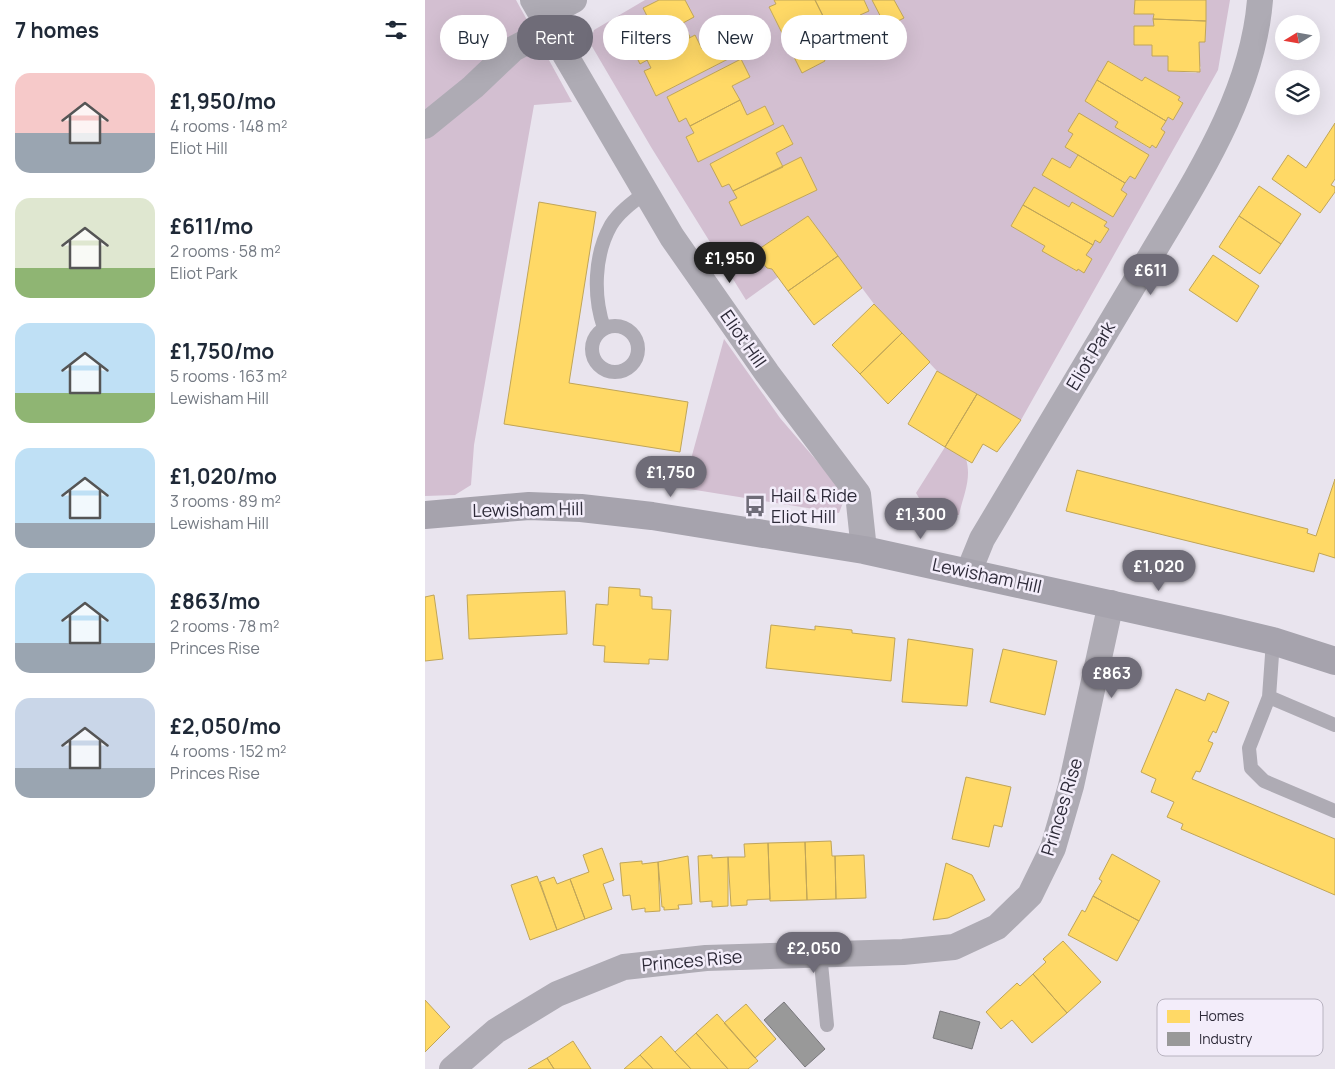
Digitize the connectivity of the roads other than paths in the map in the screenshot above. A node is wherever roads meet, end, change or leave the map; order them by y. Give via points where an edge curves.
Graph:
1 (574, 0) edge
2 (1260, 0) edge
3 (541, 15) edge
4 (517, 47) edge
5 (567, 60) edge
6 (425, 126) edge
7 (645, 193) junction
8 (604, 328) dead end
9 (425, 514) edge
10 (864, 550) junction
11 (969, 571) junction
12 (1111, 603) junction
13 (1273, 641) junction
14 (1335, 661) edge
15 (1269, 697) junction
16 (1335, 725) edge
17 (1335, 811) edge
18 (820, 953) junction
19 (827, 1025) dead end
20 (452, 1069) edge

1 - 3 street
2 - 11 street, Eliot Park via 1242,83 1226,123 1117,314 982,539
4 - 6 street
5 - 7 street, Eliot Hill
7 - 8 lane via 617,217 604,241 597,277 599,314
7 - 10 street, Eliot Hill via 767,373 858,494
9 - 10 street, Lewisham Hill via 529,506 581,508 652,516
10 - 11 street, Lewisham Hill
11 - 12 street, Lewisham Hill
12 - 13 street, Lewisham Hill
12 - 18 street, Princes Rise via 1071,786 1053,848 1030,895 997,927 955,946 903,952
13 - 14 street, Lewisham Hill
13 - 15 lane
15 - 16 lane
15 - 17 lane via 1249,748 1251,768 1264,781
18 - 19 lane
18 - 20 street, Princes Rise via 706,958 624,967 557,994 496,1031

